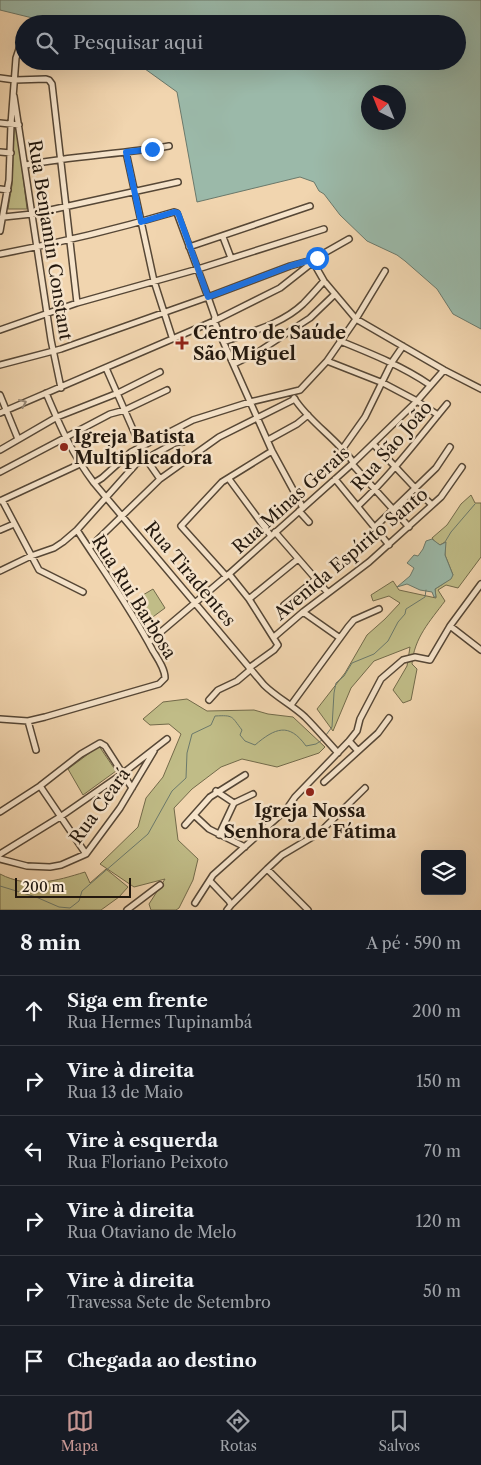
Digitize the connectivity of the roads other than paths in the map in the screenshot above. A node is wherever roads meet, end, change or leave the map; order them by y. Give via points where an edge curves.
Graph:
1 (15, 70) edge
2 (0, 78) edge
3 (15, 80) junction
4 (14, 96) junction
5 (0, 123) edge
6 (10, 124) junction
7 (19, 124) junction
8 (169, 146) dead end
9 (0, 152) edge
10 (126, 152) junction
11 (11, 153) junction
12 (60, 158) junction
13 (26, 165) junction
14 (178, 182) dead end
15 (0, 189) edge
16 (8, 190) junction
17 (134, 191) junction
18 (310, 206) dead end
19 (65, 207) junction
20 (32, 214) junction
21 (4, 217) junction
22 (141, 222) junction
23 (324, 229) dead end
24 (0, 231) edge
25 (222, 237) junction
26 (69, 239) junction
27 (349, 239) dead end
28 (36, 247) junction
29 (189, 247) junction
30 (0, 254) edge
31 (231, 258) junction
32 (313, 261) junction
33 (198, 269) junction
34 (385, 271) dead end
35 (154, 281) junction
36 (324, 281) junction
37 (335, 294) junction
38 (208, 297) junction
39 (77, 304) junction
40 (163, 312) junction
41 (47, 315) junction
42 (356, 319) junction
43 (214, 320) junction
44 (0, 330) edge
45 (172, 337) junction
46 (340, 341) junction
47 (224, 342) junction
48 (403, 346) junction
49 (53, 351) junction
50 (327, 361) junction
51 (392, 362) junction
52 (234, 364) junction
53 (0, 365) edge
54 (106, 368) junction
55 (444, 370) junction
56 (160, 372) dead end
57 (383, 383) junction
58 (430, 385) junction
59 (61, 388) junction
60 (481, 389) edge
61 (167, 390) dead end
62 (292, 392) junction
63 (46, 393) junction
64 (118, 393) junction
65 (0, 395) edge
66 (295, 399) junction
67 (418, 400) junction
68 (250, 402) junction
69 (447, 404) dead end
70 (125, 410) junction
71 (3, 412) edge
72 (308, 415) junction
73 (438, 415) junction
74 (56, 417) junction
75 (257, 419) junction
76 (65, 438) junction
77 (18, 440) junction
78 (268, 440) junction
79 (183, 442) dead end
80 (373, 444) junction
81 (141, 446) junction
82 (450, 447) dead end
83 (343, 448) junction
84 (0, 450) edge
85 (272, 451) junction
86 (146, 459) junction
87 (352, 463) junction
88 (80, 464) junction
89 (396, 466) junction
90 (462, 467) dead end
91 (0, 472) edge
92 (160, 479) junction
93 (229, 479) junction
94 (335, 479) junction
95 (94, 483) junction
96 (415, 488) junction
97 (375, 490) junction
98 (107, 497) junction
99 (1, 501) edge
100 (432, 505) junction
101 (358, 506) junction
102 (301, 510) junction
103 (393, 510) junction
104 (123, 515) junction
105 (309, 522) dead end
106 (14, 524) junction
107 (409, 526) junction
108 (375, 527) junction
109 (0, 530) edge
110 (77, 530) junction
111 (273, 534) junction
112 (389, 545) junction
113 (89, 548) junction
114 (31, 556) junction
115 (298, 559) junction
116 (0, 571) edge
117 (227, 575) junction
118 (316, 579) junction
119 (481, 584) edge
120 (83, 592) dead end
121 (328, 593) junction
122 (249, 599) junction
123 (196, 602) junction
124 (284, 605) dead end
125 (379, 609) dead end
126 (303, 612) junction
127 (450, 626) junction
128 (274, 637) junction
129 (340, 638) junction
130 (149, 642) junction
131 (481, 650) edge
132 (250, 669) junction
133 (210, 700) dead end
134 (291, 706) junction
135 (389, 718) dead end
136 (0, 719) edge
137 (28, 720) junction
138 (167, 740) dead end
139 (349, 741) junction
140 (36, 750) dead end
141 (154, 751) junction
142 (358, 751) junction
143 (338, 753) junction
144 (122, 774) junction
145 (245, 775) dead end
146 (324, 782) dead end
147 (40, 786) junction
148 (132, 788) junction
149 (365, 788) dead end
150 (216, 791) junction
151 (253, 794) dead end
152 (234, 803) junction
153 (0, 812) edge
154 (194, 815) junction
155 (60, 816) junction
156 (186, 825) dead end
157 (218, 835) junction
158 (246, 847) junction
159 (0, 854) edge
160 (86, 854) junction
161 (267, 869) junction
162 (210, 881) junction
163 (160, 885) dead end
164 (195, 903) dead end
165 (231, 905) junction
166 (127, 910) edge
167 (227, 910) edge
168 (308, 910) edge

1 - 3 street
2 - 3 street
3 - 4 street
3 - 12 street via 49,80 52,84
4 - 6 street
4 - 7 street, Rua Benjamin Constant
5 - 6 street
6 - 7 street
6 - 11 street
7 - 13 street, Rua Benjamin Constant
8 - 10 street
9 - 11 street
10 - 12 street
10 - 17 street
11 - 16 street
12 - 13 street
12 - 19 street
13 - 20 street, Rua Benjamin Constant
14 - 17 street
15 - 16 street
16 - 21 street
17 - 19 street
17 - 22 street
18 - 25 street
19 - 20 street
19 - 26 street
20 - 21 street
20 - 28 street, Rua Benjamin Constant
21 - 24 street
22 - 26 street
22 - 29 street via 176,212
22 - 35 street
23 - 31 street
25 - 29 street
25 - 31 street
26 - 28 street
26 - 39 street
27 - 32 street
28 - 30 street
28 - 41 street, Rua Benjamin Constant
29 - 33 street
31 - 33 street
32 - 36 street
32 - 38 street via 290,266
32 - 43 street via 280,288
33 - 35 street
33 - 38 street
34 - 42 street
35 - 39 street
35 - 40 street
36 - 37 street
36 - 47 street via 302,306 286,316
37 - 42 street
37 - 52 street via 310,318
38 - 40 street
38 - 43 street
39 - 41 street
40 - 45 street
40 - 49 street
41 - 44 street
41 - 49 street, Rua Benjamin Constant
42 - 46 street
42 - 48 street
43 - 45 street
43 - 47 street
45 - 54 street
46 - 50 street
46 - 51 street
47 - 52 street
48 - 51 street
48 - 55 street
49 - 53 street
49 - 59 street, Rua Benjamin Constant
50 - 57 street
50 - 62 street via 300,390
51 - 57 street
51 - 58 street
52 - 68 street
54 - 59 street
54 - 64 street
55 - 58 street, Rua Minas Gerais
55 - 60 street
56 - 64 street
57 - 67 street
57 - 83 street
58 - 67 street, Rua Minas Gerais
59 - 63 street
61 - 70 street
62 - 66 street
62 - 68 street
71 -> 63 street
63 - 74 street, Rua Tiradentes
64 - 70 street
64 - 74 street
65 - 71 street
66 - 72 street
66 - 75 street
67 - 73 street
67 - 80 street, Rua Minas Gerais
68 - 75 street
68 - 81 street via 193,420
69 - 73 street, Rua São João
70 - 76 street via 110,414
70 - 81 street
71 - 77 street
72 - 78 street
72 - 83 street
73 - 89 street, Rua São João
74 - 76 street, Rua Tiradentes
74 - 77 street
75 - 78 street
75 - 92 street via 219,437
76 - 88 street, Rua Tiradentes
76 - 91 street
77 - 84 street
78 - 85 street
79 - 86 street
80 - 87 street, Rua Minas Gerais
80 - 89 street
81 - 86 street
81 - 95 street
82 - 96 street via 436,468
83 - 87 street
85 - 93 street
85 - 102 street
86 - 92 street
86 - 98 street via 136,464
87 - 94 street, Rua Minas Gerais
87 - 97 street
88 - 95 street, Rua Tiradentes
88 - 99 street
89 - 96 street
89 - 97 street, Rua São João
90 - 100 street, Avenida Espírito Santo via 445,494
92 - 104 street
93 - 111 street
93 - 117 street via 222,482 181,526
94 - 101 street
94 - 102 street, Rua Minas Gerais
95 - 98 street, Rua Tiradentes
96 - 100 street
96 - 103 street
97 - 101 street, Rua São João
97 - 103 street
98 - 104 street, Rua Tiradentes
98 - 110 street
99 - 106 street
100 - 107 street, Avenida Espírito Santo
101 - 108 street
102 - 105 street
102 - 111 street, Rua Minas Gerais
103 - 107 street
103 - 108 street
104 - 113 street
104 - 123 street, Rua Tiradentes
106 - 109 street
106 - 114 street
107 - 112 street, Avenida Espírito Santo
108 - 112 street
110 - 113 street, Rua Rui Barbosa
110 - 114 street via 54,548
111 - 115 street
111 - 117 street, Rua Minas Gerais
112 - 121 street, Avenida Espírito Santo
113 - 130 street, Rua Rui Barbosa
114 - 116 street
114 - 120 street via 41,572
115 - 118 street
115 - 122 street
117 - 122 street
117 - 123 street, Rua Minas Gerais
118 - 121 street
118 - 124 street
119 - 127 street
121 - 126 street, Avenida Espírito Santo
122 - 128 street
123 - 130 street, Rua Minas Gerais
123 - 132 street, Rua Tiradentes
125 - 129 street via 354,620
126 - 128 street, Avenida Espírito Santo
126 - 129 street
127 - 131 street
127 - 139 street via 430,660 410,657 381,679 360,719 357,732
128 - 132 street via 277,647
129 - 134 street
130 - 137 street, Rua Rui Barbosa via 166,675 159,684 61,714
132 - 133 street via 237,681 218,690
132 - 134 street, Rua Tiradentes via 271,692
134 - 143 street, Rua Tiradentes
135 - 142 street
136 - 137 street
137 - 140 street
138 - 141 street
139 - 142 street
139 - 143 street
141 - 144 street
141 - 148 street, Rua Ceará
142 - 146 street
143 - 158 street via 286,810
144 - 147 street via 103,744 96,744
144 - 148 street
144 - 155 street
145 - 150 street
147 - 153 street
147 - 155 street
148 - 160 street, Rua Ceará
149 - 161 street via 319,834 282,855
150 - 152 street
150 - 154 street
151 - 152 street
152 - 157 street
154 - 156 street
154 - 157 street
155 - 159 street
155 - 160 street
157 - 158 street
158 - 162 street
159 - 160 street, Rua Ceará via 27,866 50,867
161 - 165 street
161 - 168 street
162 - 164 street
162 - 165 street
163 - 166 street
165 - 167 street

